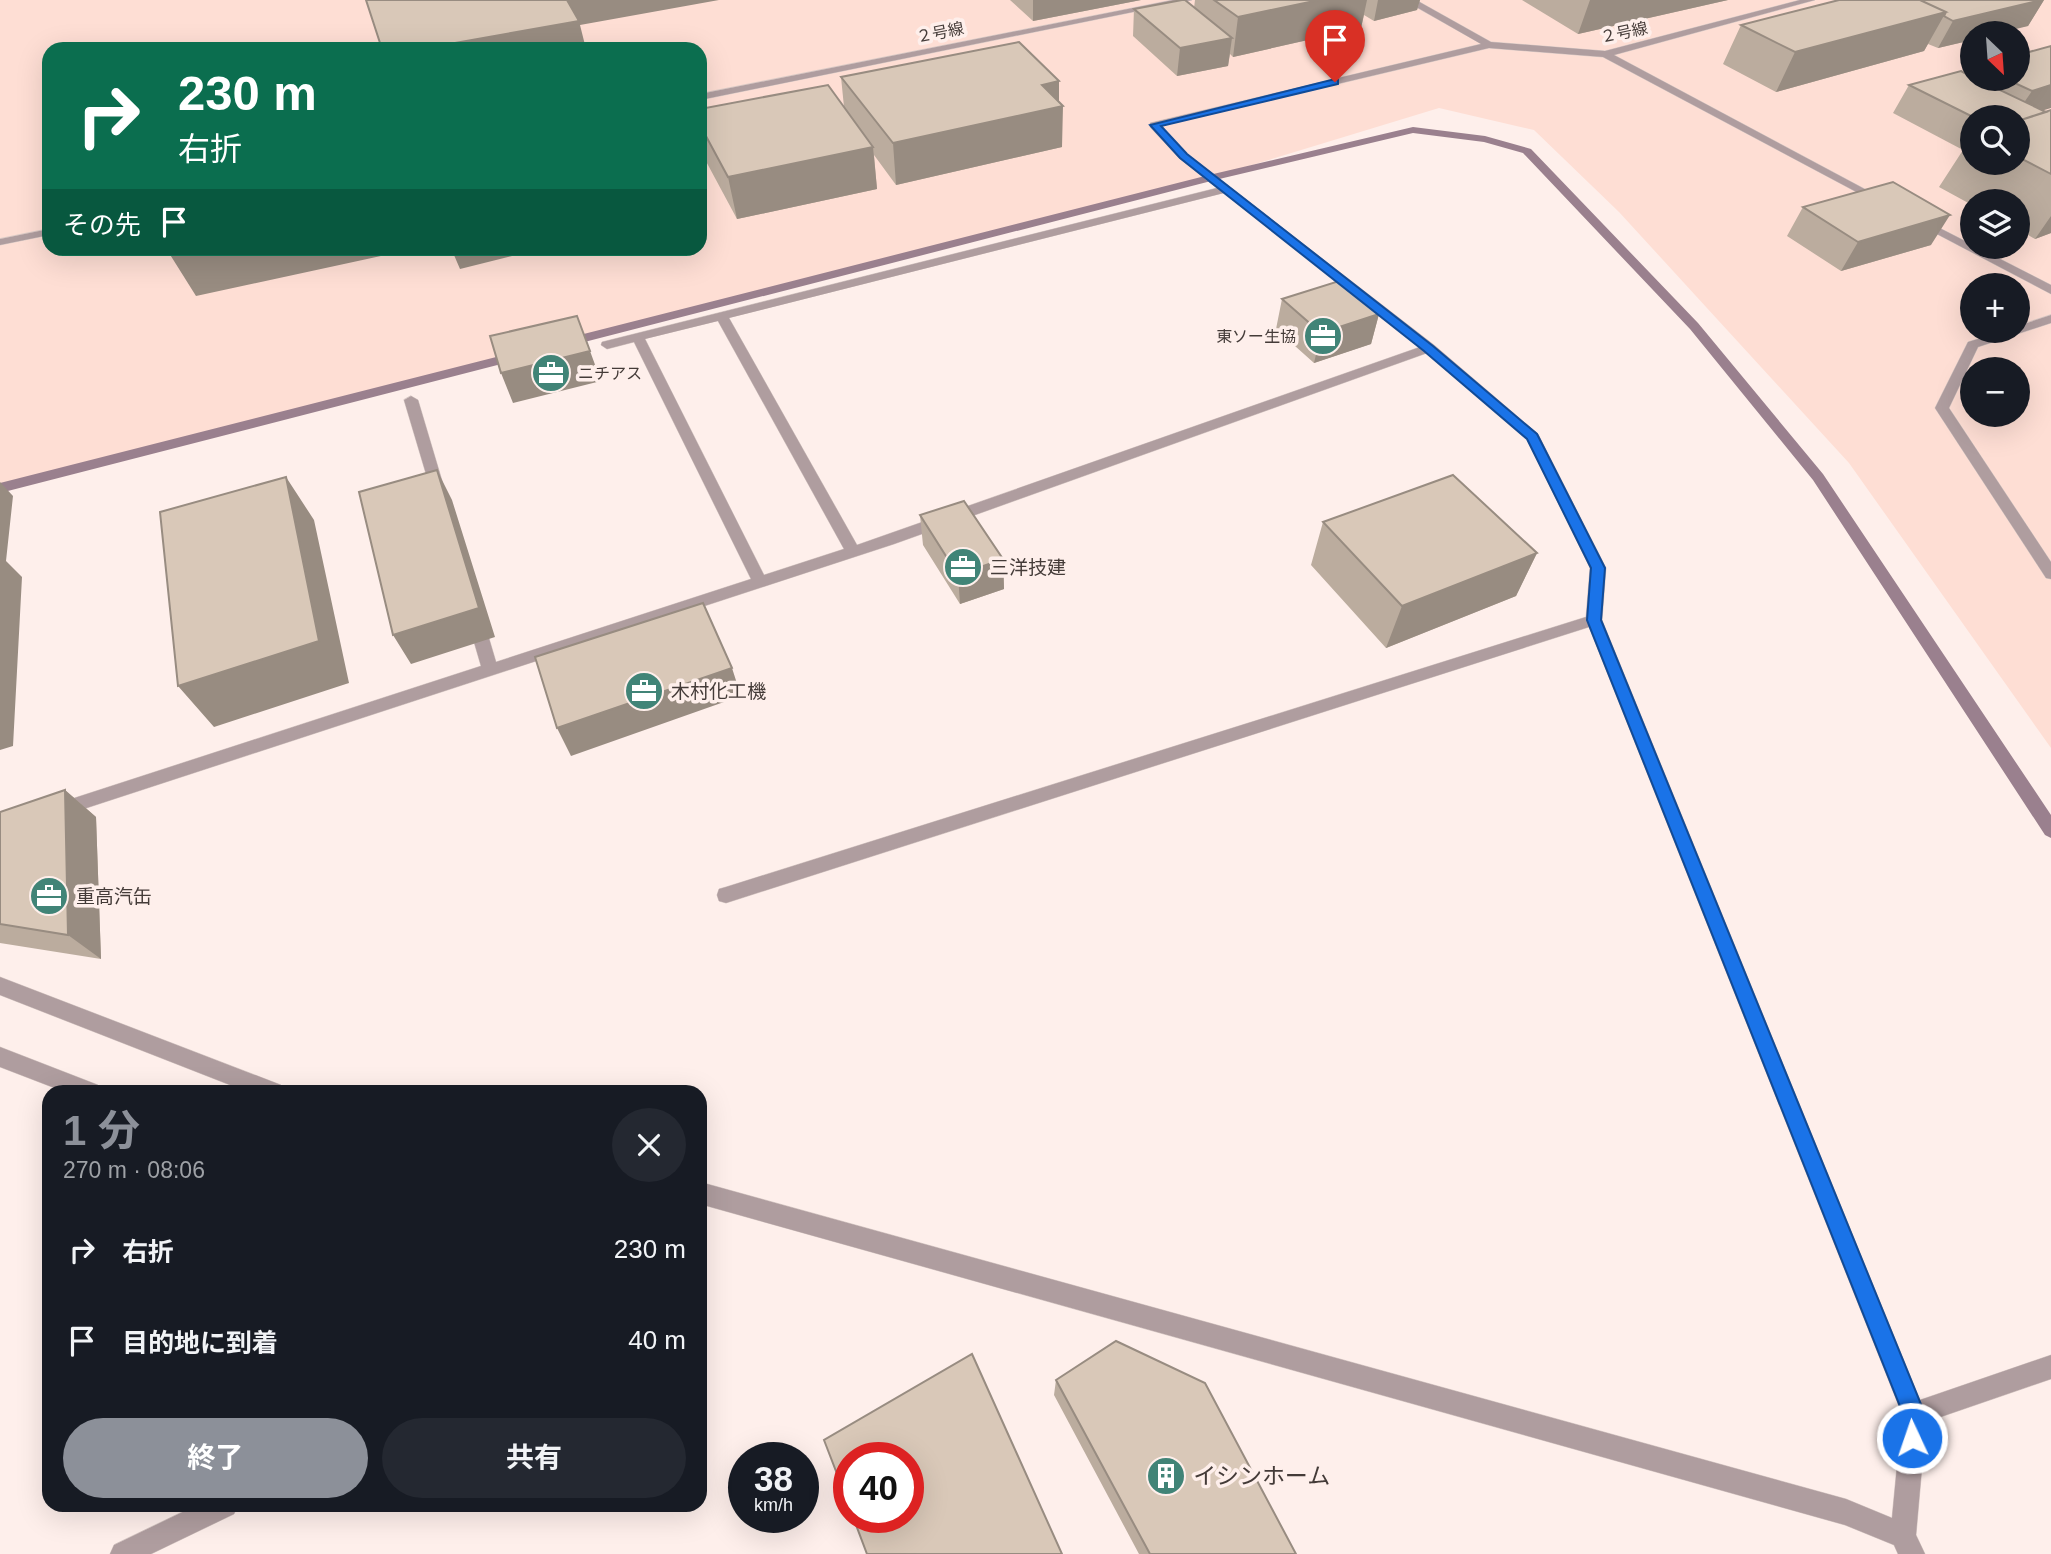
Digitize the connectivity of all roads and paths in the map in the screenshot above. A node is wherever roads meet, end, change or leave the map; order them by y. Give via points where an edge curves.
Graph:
1 (1187, 0) edge
2 (1409, 0) edge
3 (1810, 0) edge
4 (1489, 45) junction
5 (1605, 54) junction
6 (707, 96) edge
7 (1228, 189) junction
8 (1894, 207) edge
9 (1906, 214) edge
10 (42, 233) edge
11 (0, 242) edge
12 (2051, 290) edge
13 (722, 316) junction
14 (2051, 319) edge
15 (2030, 326) edge
16 (638, 337) junction
17 (1979, 343) edge
18 (607, 345) dead end
19 (1429, 348) junction
20 (411, 400) dead end
21 (445, 515) edge
22 (853, 552) junction
23 (2051, 574) edge
24 (760, 582) junction
25 (471, 605) edge
26 (1594, 620) junction
27 (490, 669) junction
28 (38, 816) edge
29 (726, 895) dead end
30 (0, 986) edge
31 (0, 1057) edge
32 (73, 1085) edge
33 (256, 1085) edge
34 (707, 1195) edge
35 (2051, 1367) edge
36 (1914, 1414) junction
37 (210, 1512) edge
38 (1908, 1545) edge
39 (123, 1554) edge

1 - 6 street, ２号線
2 - 4 street, ２号線
3 - 5 street, ２号線
4 - 5 street, ２号線
4 - 7 street via 1154,125 1183,156
5 - 8 street
7 - 13 street
7 - 19 street
9 - 12 street
10 - 11 street
13 - 16 street
13 - 22 street
14 - 15 street
16 - 18 street
16 - 24 street
17 - 23 street via 1973,345 1942,408
19 - 22 street
19 - 26 street via 1533,437 1598,568
20 - 21 street
22 - 24 street
24 - 27 street
25 - 27 street
26 - 29 street
26 - 36 street
27 - 28 street
30 - 33 street
31 - 32 street
34 - 38 street via 1846,1512
35 - 36 street
36 - 38 street
37 - 39 street

